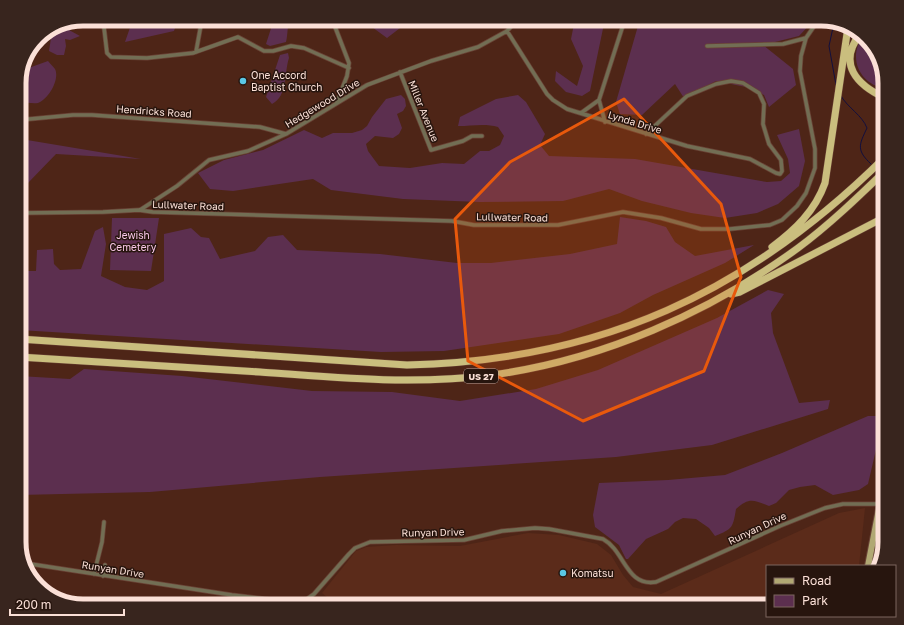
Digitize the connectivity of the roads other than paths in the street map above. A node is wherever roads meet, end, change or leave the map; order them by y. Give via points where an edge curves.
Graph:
1 (104, 26) edge
2 (201, 26) edge
3 (335, 26) edge
4 (512, 26) edge
5 (623, 26) edge
6 (814, 26) edge
7 (507, 31) junction
8 (847, 33) edge
9 (806, 38) junction
10 (857, 40) edge
11 (707, 46) dead end
12 (196, 52) junction
13 (349, 68) junction
14 (400, 72) junction
15 (874, 92) junction
16 (878, 92) edge
17 (878, 94) edge
18 (599, 100) junction
19 (337, 102) junction
20 (581, 113) junction
21 (26, 119) edge
22 (605, 122) junction
23 (286, 134) junction
24 (646, 134) junction
25 (482, 136) dead end
26 (878, 165) edge
27 (878, 178) edge
28 (139, 210) junction
29 (26, 213) edge
30 (878, 220) edge
31 (760, 261) junction
32 (727, 295) junction
33 (26, 339) edge
34 (26, 356) edge
35 (878, 504) edge
36 (878, 511) edge
37 (104, 522) dead end
38 (31, 564) edge
39 (105, 564) dead end
40 (868, 565) edge
41 (94, 574) junction
42 (103, 576) junction
43 (266, 599) edge
44 (305, 599) edge

1 - 12 street via 106,53 111,57 147,58
2 - 12 street
3 - 13 street
4 - 7 street, Hedgewood Drive
5 - 18 street
6 - 9 street, Lullwater Road
7 - 14 street, Hedgewood Drive via 478,47
7 - 20 street, Lynda Drive via 553,100 567,109
8 - 31 highway via 822,191 803,220
9 - 11 street via 783,44
9 - 28 street, Lullwater Road via 800,71 815,149 815,168 806,193 797,206 782,220 770,225 730,229 701,228 623,212 558,225 474,225 452,221
10 - 15 highway via 852,51 851,66 861,84
12 - 13 street via 238,37 264,50 273,51 291,46 304,48
13 - 19 street
14 - 19 street, Hedgewood Drive via 367,85
14 - 25 street, Miller Avenue via 431,150 472,136
15 - 16 highway
15 - 17 highway
18 - 20 street
18 - 22 street
19 - 23 street, Hedgewood Drive
20 - 22 street, Lynda Drive
21 - 23 street, Hendricks Road via 92,115 260,127
22 - 24 street, Lynda Drive
23 - 28 street, Hedgewood Drive via 248,151 209,160 177,186
24 - 24 street, Lynda Drive via 688,96 716,84 731,81 743,83 759,93 764,104 763,124 769,144 781,160 782,171 780,174 771,172 750,158 687,146
26 - 31 highway, US 27 via 821,216
27 - 32 highway, US 27 via 834,219 798,248
28 - 29 street, Lullwater Road
30 - 32 highway via 740,292
31 - 33 highway, US 27 via 691,300 617,330 560,346 476,361 367,363
32 - 34 highway, US 27 via 663,326 593,352 522,370 462,378 382,381
35 - 44 street, Runyan Drive via 843,504 825,508 780,526 705,562 649,583 639,581 632,575 614,547 603,539 549,529 502,531 464,540 380,540 363,544 348,554 314,594
36 - 40 main road
37 - 41 street
38 - 41 street, Runyan Drive
39 - 42 street
41 - 42 street, Runyan Drive
42 - 43 street, Runyan Drive

